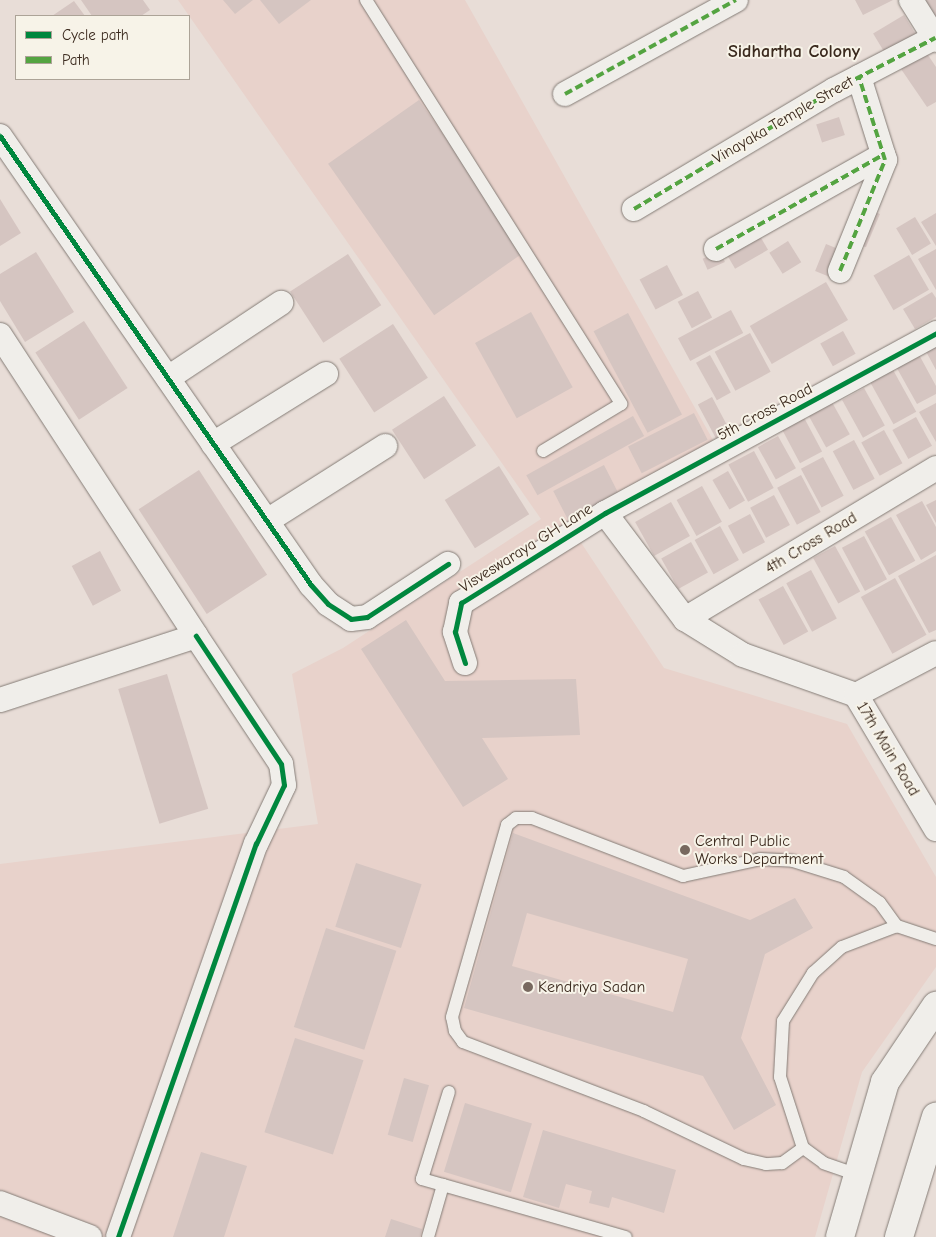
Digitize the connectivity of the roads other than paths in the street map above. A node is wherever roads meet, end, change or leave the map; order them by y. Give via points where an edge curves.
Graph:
1 (366, 0) edge
2 (736, 0) edge
3 (911, 0) edge
4 (936, 39) edge
5 (860, 77) junction
6 (565, 94) dead end
7 (0, 136) edge
8 (883, 155) junction
9 (634, 209) dead end
10 (716, 249) dead end
11 (840, 271) dead end
12 (281, 303) dead end
13 (936, 333) edge
14 (0, 335) edge
15 (326, 374) dead end
16 (168, 378) junction
17 (213, 444) junction
18 (384, 446) dead end
19 (543, 451) dead end
20 (936, 468) edge
21 (605, 512) junction
22 (267, 521) junction
23 (448, 564) dead end
24 (685, 619) junction
25 (196, 636) junction
26 (936, 653) edge
27 (465, 663) dead end
28 (856, 695) junction
29 (0, 700) edge
30 (936, 829) edge
31 (897, 926) junction
32 (936, 939) edge
33 (936, 1006) edge
34 (448, 1092) dead end
35 (936, 1117) edge
36 (803, 1148) junction
37 (858, 1175) junction
38 (443, 1185) junction
39 (0, 1203) edge
40 (90, 1237) edge
41 (118, 1237) edge
42 (428, 1237) edge
43 (626, 1237) edge
44 (840, 1237) edge
45 (899, 1237) edge

1 - 19 lane via 621,404
2 - 6 street
3 - 4 street
4 - 5 street, Vinayaka Temple Street
5 - 8 street
5 - 9 street, Vinayaka Temple Street via 734,147
7 - 16 street
8 - 10 street
8 - 11 street via 884,160
12 - 16 street
13 - 21 street, 5th Cross Road
14 - 25 street
15 - 17 street
16 - 17 street
17 - 22 street
18 - 22 street
20 - 24 street, 4th Cross Road
21 - 24 street
21 - 27 street, Visveswaraya GH Lane via 461,603 455,632
22 - 23 street via 316,592 340,615 351,619 367,617
24 - 28 street via 743,655
25 - 29 street
25 - 41 street via 281,764 284,785 256,844
26 - 28 street
28 - 30 street, 17th Main Road
31 - 32 lane
31 - 36 lane via 842,947 813,972 783,1021 780,1077
31 - 36 lane via 880,903 844,877 793,860 760,859 683,876 532,818 516,818 507,825 452,1017 455,1031 463,1042 644,1111 744,1159 766,1164 782,1162
33 - 37 main road via 885,1082
34 - 38 lane via 422,1179
35 - 45 main road
36 - 37 lane via 824,1163
37 - 44 main road
38 - 42 lane
38 - 43 lane
39 - 40 street

